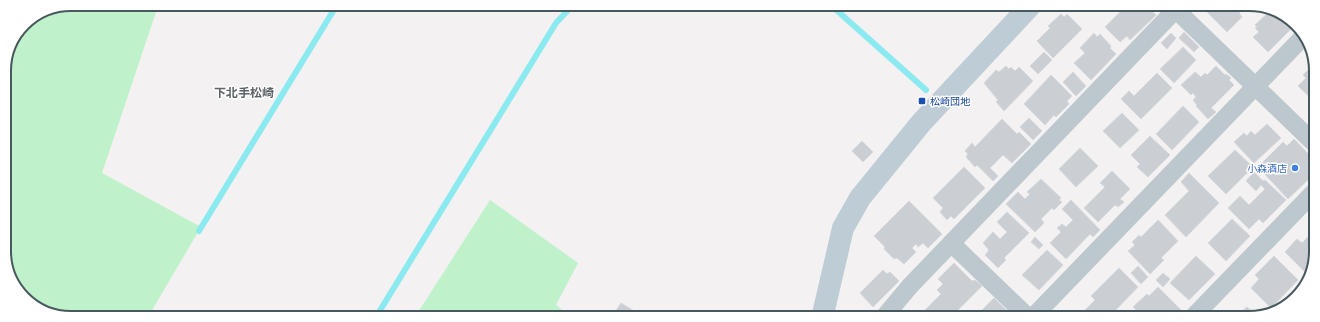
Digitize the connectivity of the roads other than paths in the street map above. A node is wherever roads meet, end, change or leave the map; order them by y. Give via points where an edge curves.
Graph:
1 (1025, 11) edge
2 (1172, 11) edge
3 (1180, 11) edge
4 (1300, 40) edge
5 (1255, 86) junction
6 (1309, 138) edge
7 (1309, 197) edge
8 (951, 243) junction
9 (824, 311) edge
10 (890, 311) edge
11 (1023, 311) edge
12 (1037, 311) edge
13 (1199, 311) edge

1 - 9 street via 921,123 860,198 843,228
2 - 8 street
3 - 5 street
4 - 5 street
5 - 6 street
5 - 12 street
7 - 13 street
8 - 10 street
8 - 11 street

